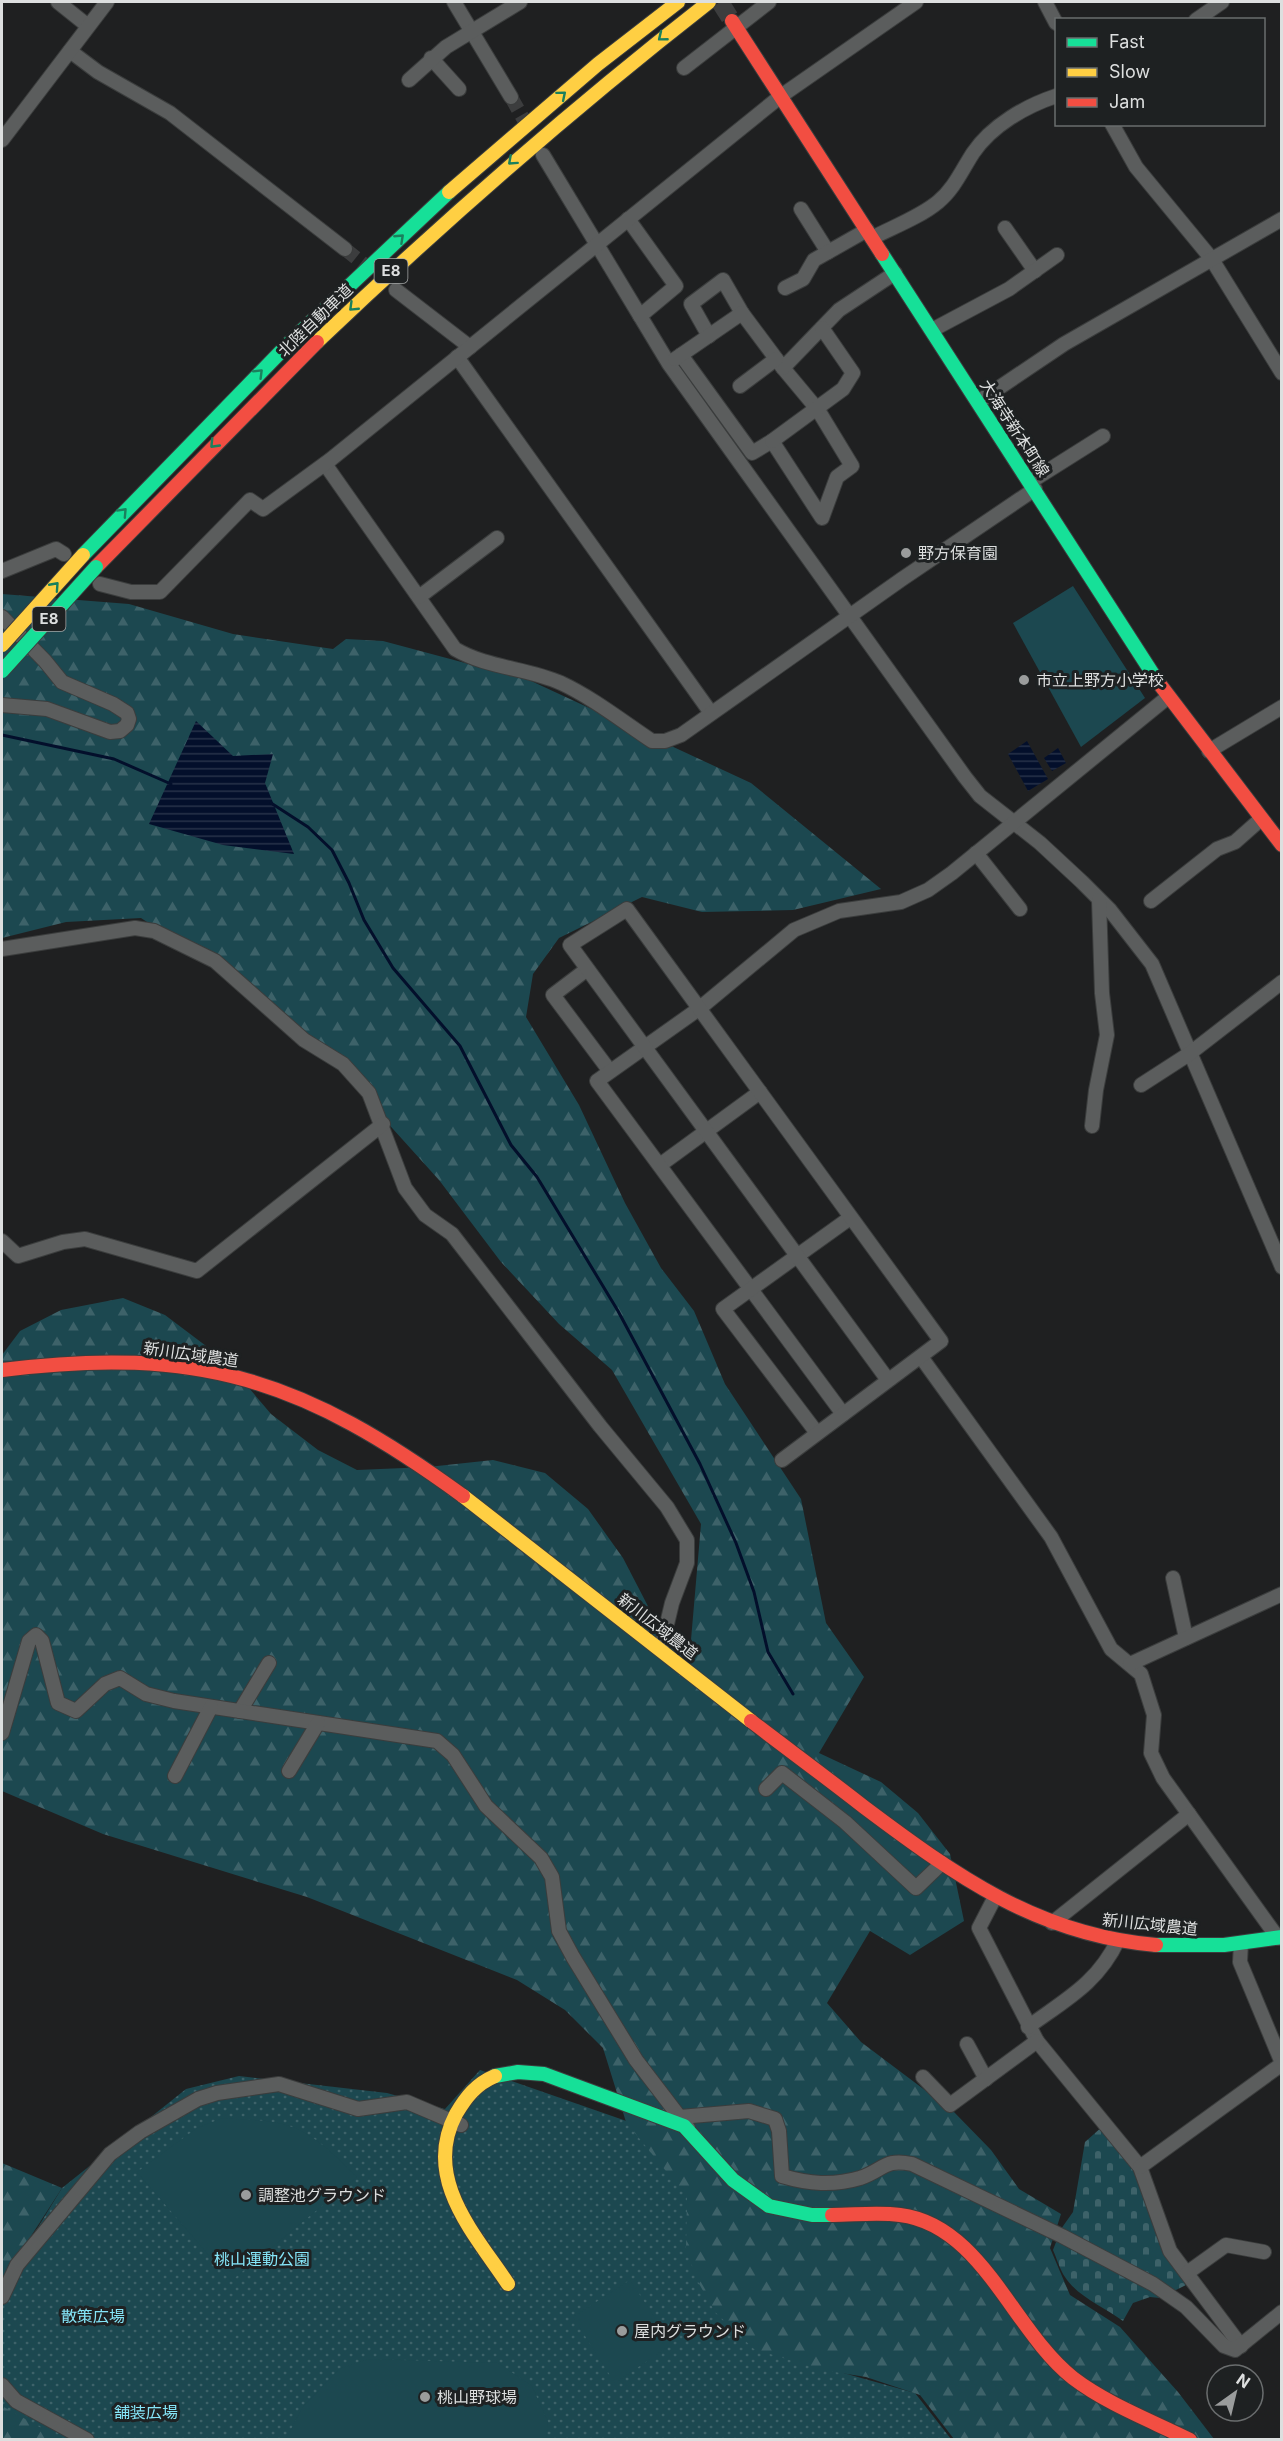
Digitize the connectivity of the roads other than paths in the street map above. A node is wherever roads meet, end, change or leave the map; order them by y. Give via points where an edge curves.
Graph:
1 (58, 2) edge
2 (107, 2) edge
3 (454, 2) edge
4 (520, 2) edge
5 (678, 2) edge
6 (709, 2) edge
7 (769, 2) edge
8 (916, 2) edge
9 (1044, 2) edge
10 (1219, 10) edge
11 (1201, 18) edge
12 (1055, 21) edge
13 (734, 24) junction
14 (88, 26) junction
15 (472, 30) junction
16 (70, 51) junction
17 (431, 58) junction
18 (684, 68) dead end
19 (409, 80) dead end
20 (459, 89) dead end
21 (780, 96) junction
22 (1055, 96) edge
23 (511, 97) tunnel mouth
24 (1113, 126) edge
25 (2, 140) edge
26 (543, 155) dead end
27 (801, 209) dead end
28 (628, 219) junction
29 (1281, 219) edge
30 (1005, 228) dead end
31 (870, 234) junction
32 (598, 243) junction
33 (345, 249) tunnel mouth
34 (828, 252) junction
35 (1057, 255) dead end
36 (1211, 258) junction
37 (1035, 271) junction
38 (895, 273) junction
39 (785, 288) dead end
40 (396, 290) dead end
41 (742, 313) junction
42 (640, 316) junction
43 (822, 328) junction
44 (932, 330) junction
45 (709, 336) junction
46 (470, 347) junction
47 (681, 355) junction
48 (457, 357) junction
49 (780, 363) junction
50 (669, 364) junction
51 (1281, 373) edge
52 (740, 386) dead end
53 (978, 402) junction
54 (818, 410) junction
55 (1103, 436) dead end
56 (772, 441) junction
57 (325, 464) junction
58 (1032, 486) junction
59 (497, 538) dead end
60 (64, 554) dead end
61 (2, 571) edge
62 (100, 584) dead end
63 (419, 597) junction
64 (849, 615) junction
65 (2, 617) edge
66 (2, 645) edge
67 (2, 672) edge
68 (1168, 697) junction
69 (2, 705) edge
70 (1281, 707) edge
71 (711, 713) junction
72 (1209, 751) junction
73 (1261, 819) junction
74 (1012, 822) junction
75 (1281, 845) edge
76 (976, 853) junction
77 (1099, 900) junction
78 (1151, 901) dead end
79 (1020, 909) dead end
80 (2, 949) edge
81 (586, 970) junction
82 (1281, 982) edge
83 (700, 1008) junction
84 (645, 1048) junction
85 (1189, 1054) junction
86 (609, 1070) junction
87 (1141, 1085) dead end
88 (760, 1092) junction
89 (383, 1124) junction
90 (1092, 1126) dead end
91 (704, 1131) junction
92 (660, 1165) junction
93 (850, 1218) junction
94 (2, 1241) edge
95 (797, 1258) junction
96 (1281, 1267) edge
97 (751, 1290) junction
98 (921, 1357) junction
99 (2, 1370) edge
100 (888, 1380) junction
101 (843, 1414) junction
102 (817, 1433) junction
103 (782, 1460) dead end
104 (1173, 1578) dead end
105 (1281, 1594) edge
106 (1186, 1638) junction
107 (661, 1649) junction
108 (269, 1663) dead end
109 (1130, 1664) junction
110 (211, 1707) junction
111 (240, 1711) junction
112 (318, 1722) junction
113 (2, 1733) edge
114 (289, 1770) dead end
115 (175, 1776) dead end
116 (766, 1789) dead end
117 (1189, 1814) junction
118 (942, 1863) junction
119 (995, 1897) junction
120 (1052, 1923) junction
121 (1118, 1940) junction
122 (1280, 1940) edge
123 (1241, 1943) junction
124 (1028, 2027) junction
125 (1037, 2041) junction
126 (967, 2044) dead end
127 (1281, 2063) edge
128 (923, 2077) dead end
129 (986, 2079) junction
130 (680, 2117) junction
131 (456, 2122) junction
132 (701, 2147) junction
133 (1140, 2167) junction
134 (1264, 2252) dead end
135 (1187, 2273) junction
136 (512, 2279) dead end
137 (2, 2296) edge
138 (1281, 2312) edge
139 (1241, 2346) junction
140 (2, 2385) edge
141 (87, 2439) edge
142 (1190, 2439) edge

1 - 14 street
2 - 14 street
3 - 15 street
4 - 15 street
66 -> 5 main road, 北陸自動車道 / E8, bridge via 218,414 372,263 521,129
6 -> 67 main road, 北陸自動車道 / E8, bridge via 531,144 387,275 242,415
7 - 13 street
8 - 21 street
9 - 12 street
10 - 11 street
13 - 18 street
13 - 21 main road, 大海寺新本町線
14 - 16 street
15 - 17 street
15 - 23 street
16 - 25 street
16 - 33 street via 98,72 170,113
17 - 19 street
17 - 20 street
21 - 28 street
21 - 31 main road, 大海寺新本町線
22 - 31 street via 1022,110 989,135 937,203
24 - 36 street via 1136,167
26 - 32 street
27 - 34 street
28 - 32 street
28 - 42 street via 676,286
29 - 36 street
30 - 37 street
31 - 34 street
31 - 38 main road, 大海寺新本町線
32 - 42 street
32 - 46 street
34 - 39 street via 814,260 803,279
35 - 37 street
36 - 51 street
36 - 53 street via 1064,344
37 - 44 street
38 - 43 street via 839,310
38 - 44 main road, 大海寺新本町線
40 - 46 street
41 - 45 street
41 - 45 street via 723,280 691,304
41 - 49 street
42 - 50 street
43 - 49 street
43 - 54 street via 854,373 843,389
44 - 53 main road, 大海寺新本町線
45 - 47 street
46 - 48 street
47 - 50 street
47 - 56 street via 752,453
48 - 57 street
48 - 71 street
49 - 52 street
49 - 54 street
50 - 64 street
53 - 58 main road, 大海寺新本町線
54 - 56 street
54 - 56 street via 852,466 837,477 822,518
55 - 58 street
57 - 62 street via 263,509 250,500 160,592
57 - 63 street
58 - 64 street
58 - 68 main road, 大海寺新本町線
59 - 63 street
60 - 61 street via 56,549
63 - 71 street via 455,649 469,657 561,683 652,741 681,735
64 - 71 street
64 - 74 street via 965,777 980,796
65 - 69 street via 62,682 113,704 127,713 129,719 120,730 110,732 47,709
68 - 72 main road, 大海寺新本町線
68 - 74 street
70 - 72 street
72 - 73 main road, 大海寺新本町線
73 - 75 main road, 大海寺新本町線
73 - 78 street
74 - 76 street
74 - 77 street via 1040,843
76 - 79 street
76 - 83 street via 928,890 901,902 840,911 794,930
77 - 85 street via 1152,964
77 - 90 street via 1107,1035
80 - 89 street via 135,928 154,931 215,961 297,1034 343,1064 369,1093
81 - 83 street via 570,945 627,909
81 - 84 street
81 - 86 street via 553,994
82 - 85 street
83 - 84 street
83 - 88 street
84 - 86 street
84 - 91 street
85 - 87 street
85 - 96 street
86 - 92 street via 597,1081
88 - 91 street
88 - 93 street
89 - 94 street via 197,1271 85,1239 18,1256
89 - 107 street via 405,1188 425,1215 452,1234 667,1507 687,1540 687,1563
91 - 92 street
91 - 95 street
92 - 97 street
93 - 95 street
93 - 98 street via 941,1341
95 - 97 street
95 - 100 street
97 - 101 street
97 - 102 street via 723,1310
98 - 100 street
98 - 109 street via 1051,1537 1111,1649
99 - 107 main road, 新川広域農道 via 63,1361 156,1362 226,1373 305,1400 420,1464
100 - 101 street
101 - 102 street
102 - 103 street
104 - 106 street
105 - 106 street
106 - 109 street
107 - 118 main road, 新川広域農道
108 - 111 street
109 - 117 street via 1141,1674 1154,1715 1151,1753 1162,1778
110 - 111 street
110 - 113 street via 146,1694 120,1678 105,1684 76,1711 63,1706 58,1703 42,1641 36,1635 29,1641
110 - 115 street
111 - 112 street
112 - 114 street
112 - 130 street via 437,1741 453,1755 486,1806 541,1858 552,1878 560,1931 573,1957 636,2060
116 - 118 street via 782,1773 845,1822 916,1888
117 - 120 street
117 - 122 street
118 - 119 main road, 新川広域農道
119 - 120 main road, 新川広域農道
119 - 124 street via 979,1928
120 - 121 main road, 新川広域農道
121 - 123 main road, 新川広域農道 via 1185,1946
121 - 124 street via 1108,1961 1092,1980
122 - 123 main road, 新川広域農道
123 - 127 street via 1240,1962
124 - 125 street
125 - 129 street
125 - 133 street
126 - 129 street
127 - 133 street
128 - 129 street via 950,2105
130 - 132 street
130 - 139 street via 749,2111 775,2119 782,2176 806,2183 833,2184 862,2177 895,2160 912,2164 1153,2284 1186,2307 1224,2346 1235,2350
131 - 132 main road via 483,2094 521,2082 542,2084
131 - 136 main road via 455,2169 461,2190
131 - 137 street via 408,2102 358,2109 279,2084 198,2099 110,2154 17,2265
132 - 142 main road via 733,2180 769,2206 813,2215 901,2215 936,2226 966,2248 1044,2350 1073,2378
133 - 135 street via 1170,2251
134 - 135 street via 1226,2245
135 - 139 street
138 - 139 street
140 - 141 street via 16,2401

